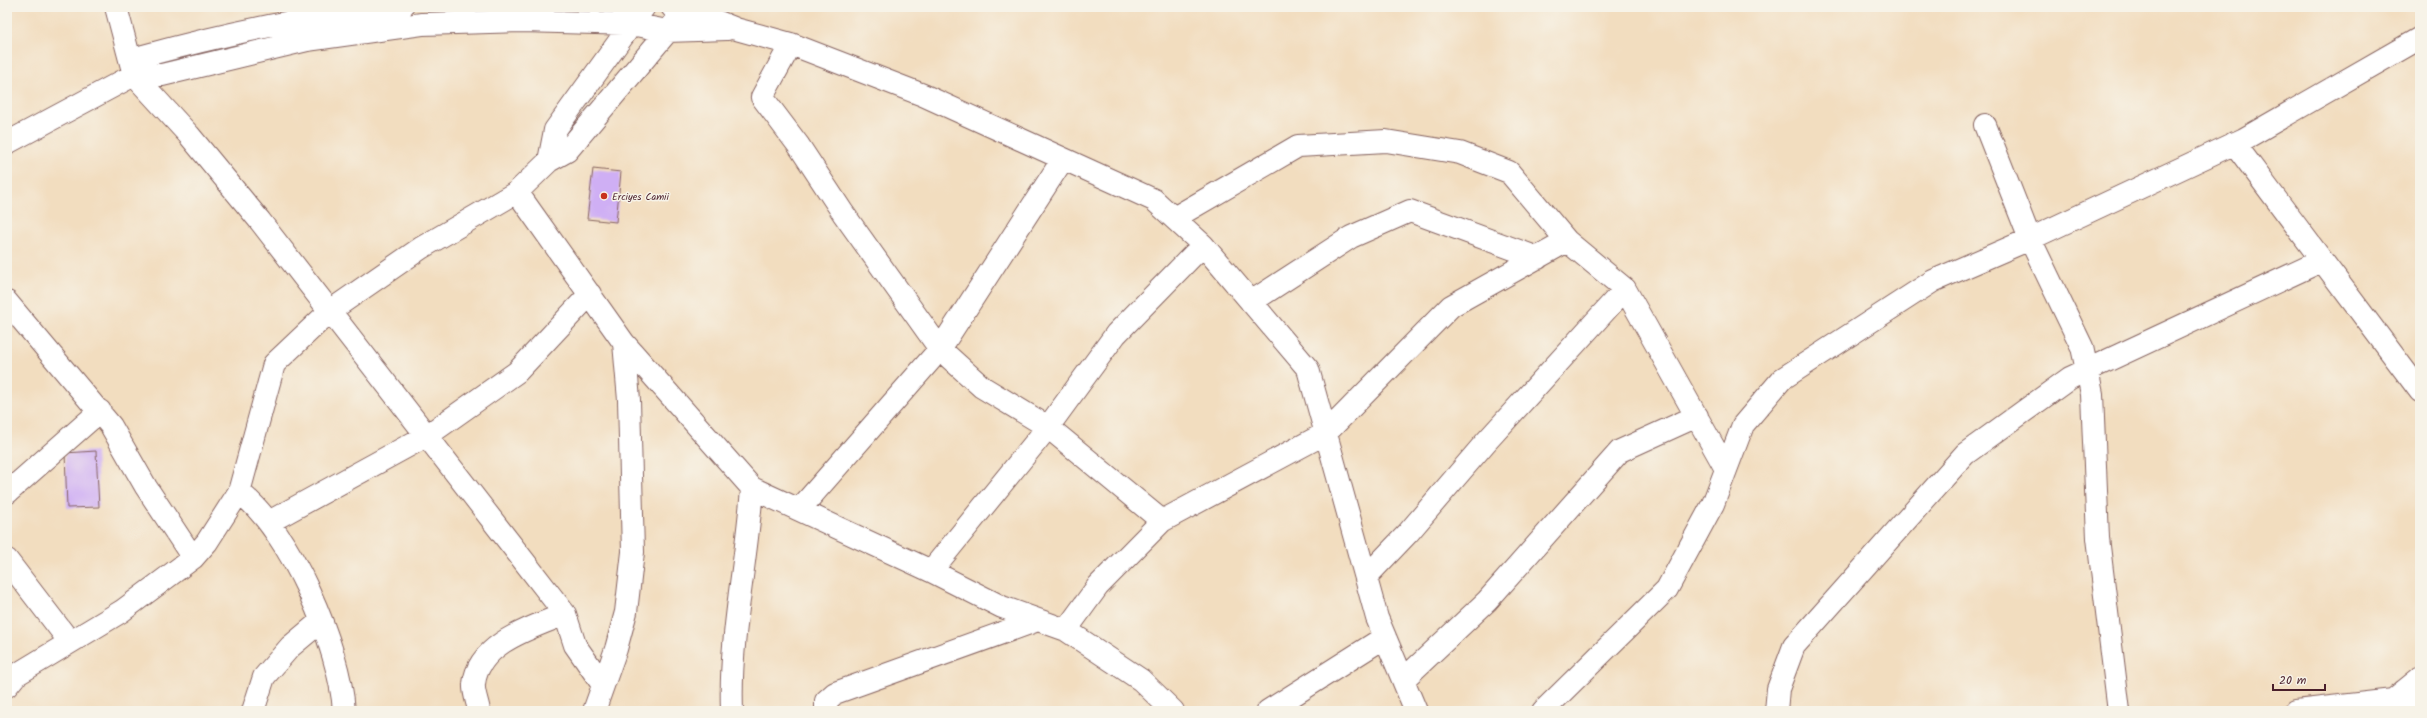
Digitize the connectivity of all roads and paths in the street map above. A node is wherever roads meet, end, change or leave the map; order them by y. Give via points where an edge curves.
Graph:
1 (116, 7) edge
2 (402, 7) edge
3 (682, 8) edge
4 (436, 15) edge
5 (638, 15) edge
6 (736, 29) junction
7 (667, 32) junction
8 (2420, 38) edge
9 (791, 44) junction
10 (134, 75) junction
11 (1985, 125) dead end
12 (7, 142) edge
13 (2234, 143) junction
14 (1063, 159) junction
15 (549, 161) junction
16 (517, 192) junction
17 (1174, 218) junction
18 (2030, 239) junction
19 (1567, 241) junction
20 (1203, 245) junction
21 (1538, 258) junction
22 (2321, 261) junction
23 (1625, 289) junction
24 (590, 294) junction
25 (7, 302) edge
26 (1251, 302) junction
27 (330, 311) junction
28 (624, 343) junction
29 (940, 349) junction
30 (2087, 370) junction
31 (2420, 391) edge
32 (100, 411) junction
33 (1696, 416) junction
34 (1048, 427) junction
35 (1326, 434) junction
36 (428, 435) junction
37 (1726, 469) junction
38 (752, 488) junction
39 (238, 492) junction
40 (7, 493) edge
41 (799, 510) junction
42 (1162, 520) junction
43 (269, 522) junction
44 (193, 558) junction
45 (7, 560) edge
46 (931, 571) junction
47 (1366, 577) junction
48 (564, 614) junction
49 (1038, 620) junction
50 (321, 621) junction
51 (1066, 630) junction
52 (1385, 636) junction
53 (70, 642) junction
54 (1403, 680) junction
55 (2412, 684) edge
56 (603, 685) junction
57 (7, 686) edge
58 (253, 711) edge
59 (344, 711) edge
60 (479, 711) edge
61 (594, 711) edge
62 (732, 711) edge
63 (826, 711) edge
64 (1173, 711) edge
65 (1268, 711) edge
66 (1416, 711) edge
67 (1543, 711) edge
68 (1776, 711) edge
69 (2119, 711) edge
70 (2296, 711) edge
71 (2412, 711) edge

1 - 10 street
2 - 10 street via 362,10 187,44 143,56
3 - 6 street
3 - 7 street
4 - 5 street via 522,21
4 - 10 street via 380,29 307,40 162,75
5 - 7 street
5 - 15 street via 555,130
6 - 7 street
6 - 9 street
7 - 15 street via 567,151
8 - 13 street
9 - 14 street via 923,95
9 - 29 street via 762,97
10 - 12 street
10 - 27 street via 189,135
11 - 18 street
13 - 18 street
13 - 22 street
14 - 17 street via 1154,200
14 - 29 street
15 - 16 street
16 - 24 street
16 - 27 street via 421,248
17 - 19 street via 1298,146 1386,141 1460,154 1509,172
17 - 20 street
18 - 30 street via 2082,347
18 - 37 street via 1933,281 1782,379 1743,425
19 - 21 street
19 - 23 street
20 - 26 street
20 - 34 street via 1116,334
21 - 26 street via 1410,211 1351,236
21 - 35 street via 1451,306
22 - 30 street
22 - 31 street
23 - 33 street
23 - 47 street
24 - 28 street
24 - 36 street via 518,372
25 - 32 street
26 - 35 street via 1308,369
27 - 36 street
27 - 39 street via 274,364
28 - 38 street
28 - 56 street via 629,400 633,552 626,612
29 - 34 street via 982,387
29 - 41 street
30 - 68 street via 2070,378 1964,454 1794,646 1778,689
30 - 69 street via 2092,394 2098,538
32 - 40 street
32 - 44 street
33 - 37 street
33 - 54 street via 1620,451 1487,602
34 - 42 street
34 - 46 street
35 - 42 street
35 - 47 street
36 - 43 street
36 - 48 street
37 - 67 street via 1713,504 1667,589
38 - 41 street
38 - 62 street via 731,680
39 - 43 street via 252,501
39 - 44 street via 207,542
41 - 46 street
42 - 51 street via 1098,586
43 - 50 street via 307,584
44 - 53 street via 122,611
45 - 53 street
46 - 49 street via 1002,607
47 - 52 street via 1377,618
48 - 56 street via 575,645
48 - 60 street via 523,631 490,651 478,669 474,684
49 - 51 street
49 - 63 street via 835,693 826,701
50 - 58 street via 290,647 264,677
50 - 59 street via 330,645
51 - 64 street via 1141,680
52 - 54 street
52 - 65 street
53 - 57 street via 16,674
54 - 66 street
55 - 70 street via 2394,700
55 - 71 street
56 - 61 street

